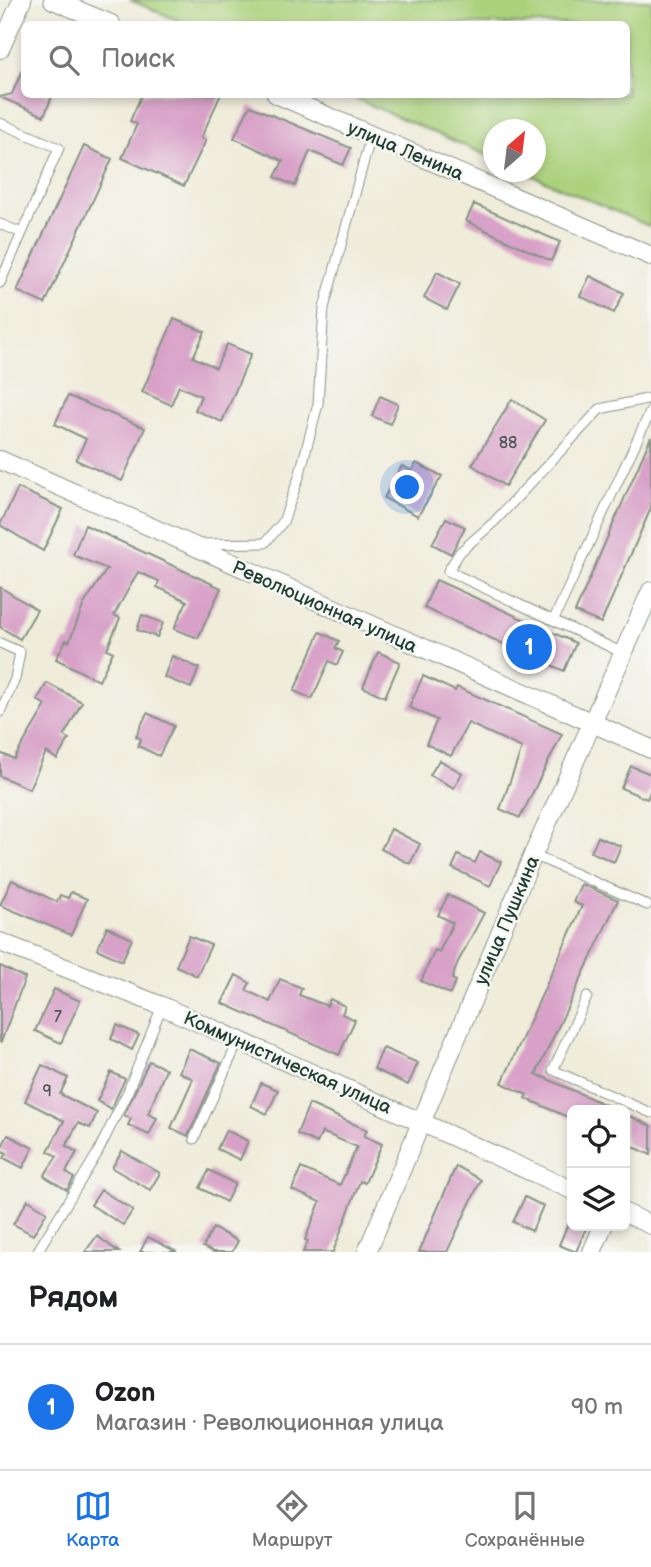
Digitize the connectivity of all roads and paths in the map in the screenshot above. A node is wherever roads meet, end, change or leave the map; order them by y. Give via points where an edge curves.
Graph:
1 (22, 0) edge
2 (53, 0) edge
3 (104, 21) edge
4 (0, 49) edge
5 (285, 98) edge
6 (0, 123) edge
7 (371, 135) junction
8 (0, 224) edge
9 (22, 233) junction
10 (651, 256) edge
11 (0, 283) edge
12 (651, 398) edge
13 (651, 410) edge
14 (0, 460) edge
15 (186, 544) junction
16 (651, 592) edge
17 (554, 619) junction
18 (0, 643) edge
19 (623, 653) junction
20 (0, 712) edge
21 (592, 723) junction
22 (651, 749) edge
23 (533, 855) junction
24 (647, 905) dead end
25 (0, 942) edge
26 (587, 997) dead end
27 (162, 1006) junction
28 (238, 1042) junction
29 (651, 1113) edge
30 (421, 1121) junction
31 (194, 1139) dead end
32 (567, 1188) edge
33 (630, 1215) edge
34 (651, 1225) edge
35 (601, 1231) edge
36 (37, 1252) edge
37 (367, 1252) edge
38 (592, 1252) edge

1 - 4 street
2 - 3 street
5 - 7 street, улица Ленина
6 - 9 lane via 59,148
7 - 10 street, улица Ленина
7 - 15 lane via 324,309 318,404 283,522 265,543
8 - 9 lane
9 - 11 lane
12 - 17 lane via 600,409 494,523 460,552 448,571
13 - 17 lane
14 - 15 street, Революционная улица
15 - 21 street, Революционная улица
16 - 19 street, улица Пушкина
17 - 19 lane
18 - 20 lane via 20,652 15,679
19 - 21 street, улица Пушкина
21 - 22 street, Революционная улица
21 - 23 street, улица Пушкина
23 - 24 lane
23 - 30 street, улица Пушкина
25 - 27 street, Коммунистическая улица
26 - 29 lane via 554,1070
27 - 28 street, Коммунистическая улица
27 - 36 lane via 97,1154
28 - 30 street, Коммунистическая улица
28 - 31 lane
30 - 32 street, Коммунистическая улица
30 - 37 street, улица Пушкина
33 - 34 street
35 - 38 street

